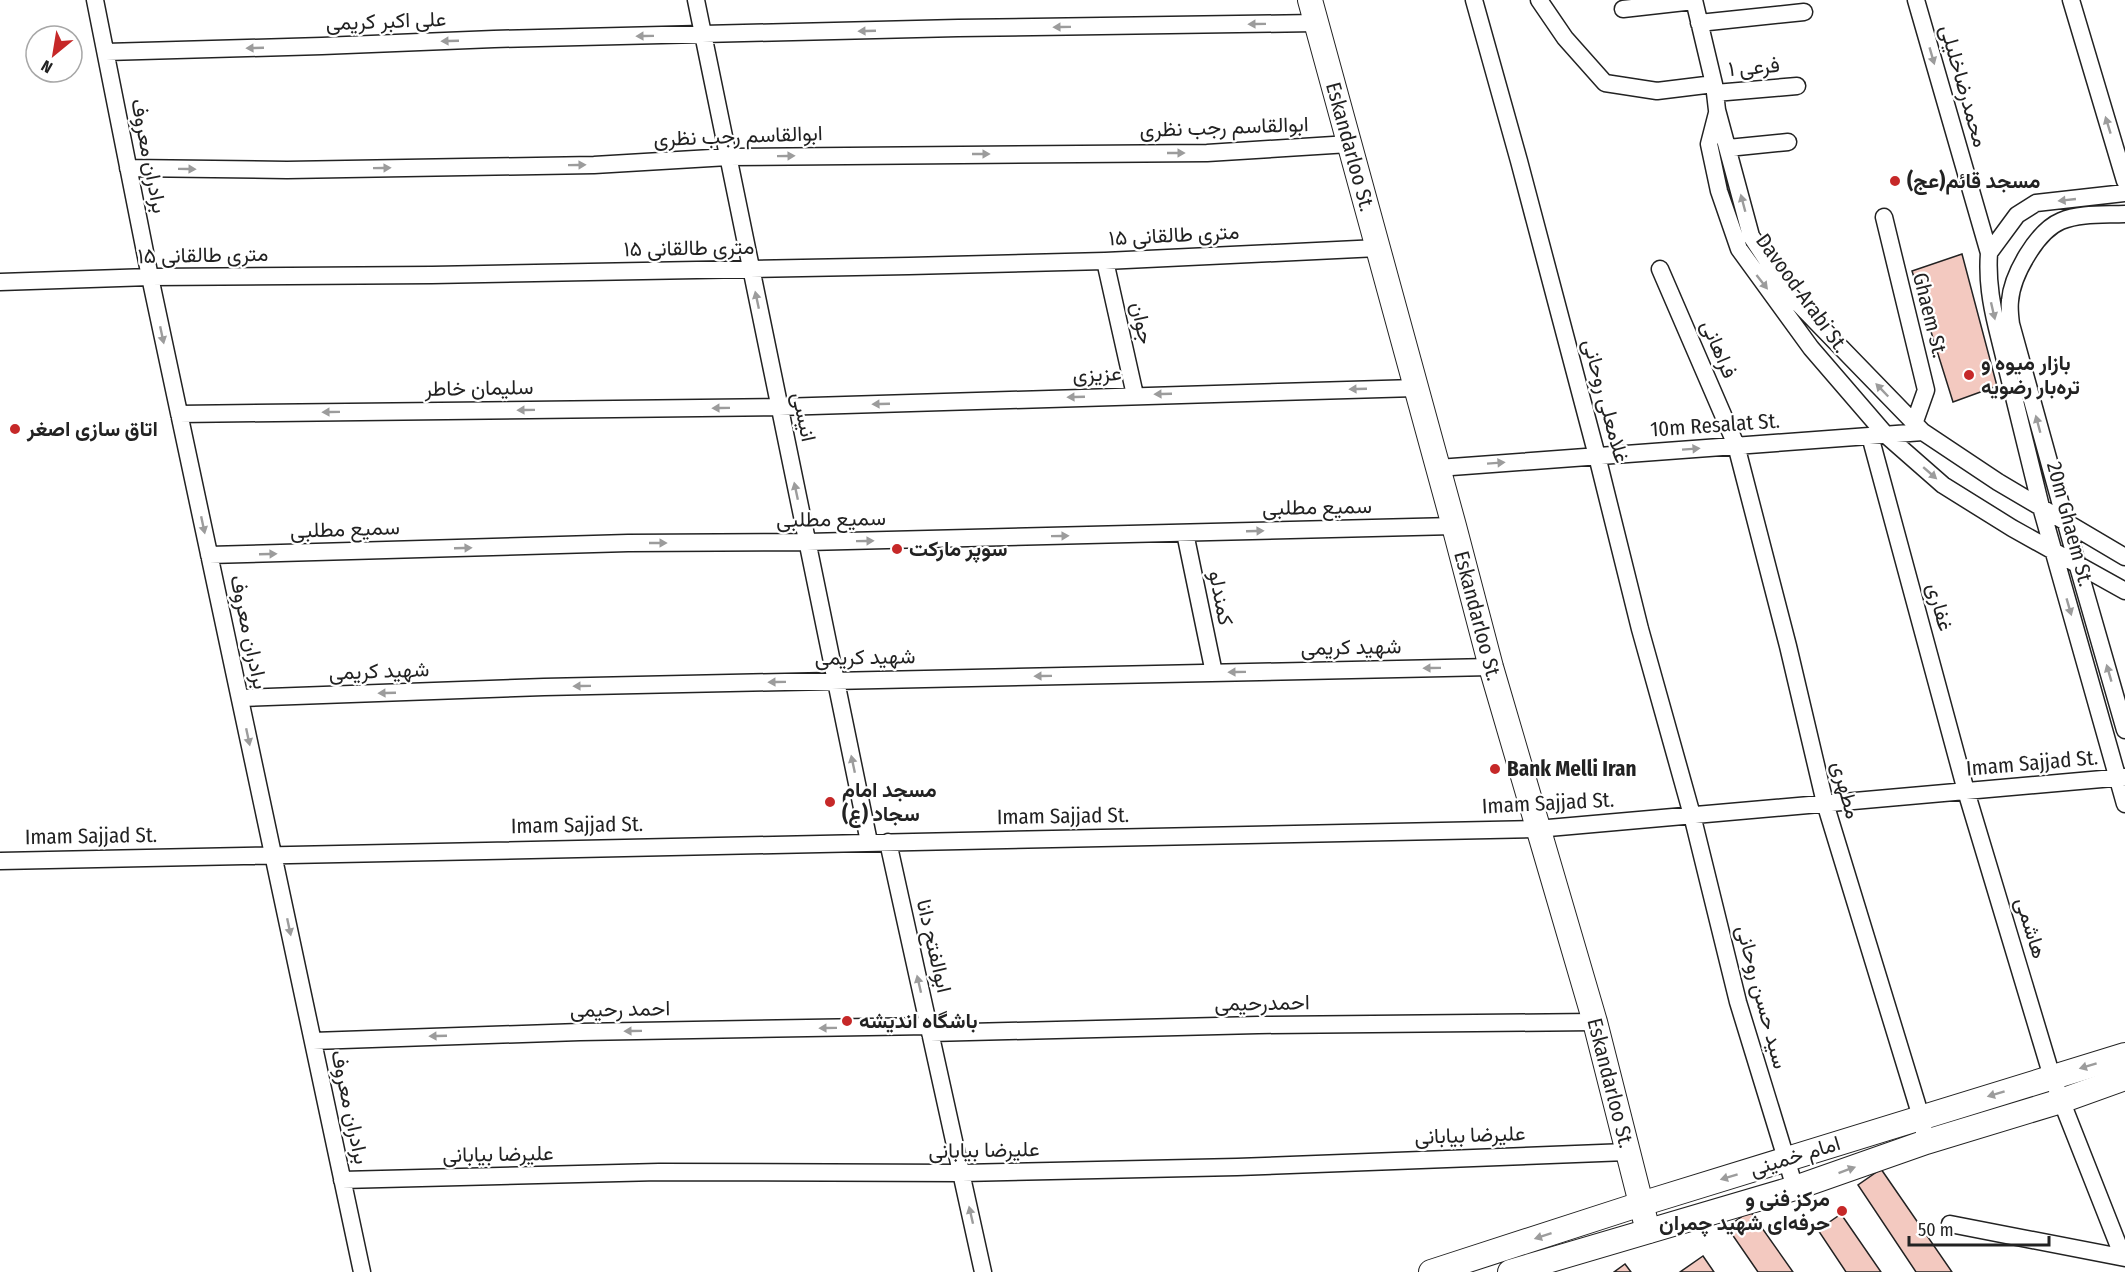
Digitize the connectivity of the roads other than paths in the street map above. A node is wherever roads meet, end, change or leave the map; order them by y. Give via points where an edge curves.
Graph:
1 (95, 0) edge
2 (696, 0) edge
3 (1310, 0) edge
4 (1474, 0) edge
5 (1539, 0) edge
6 (1916, 0) edge
7 (2071, 0) edge
8 (1694, 1) edge
9 (1623, 9) dead end
10 (1804, 12) dead end
11 (1316, 23) junction
12 (1699, 23) junction
13 (703, 35) junction
14 (106, 52) junction
15 (1797, 86) dead end
16 (1716, 96) junction
17 (1788, 142) dead end
18 (1349, 144) junction
19 (1728, 148) junction
20 (728, 157) junction
21 (129, 168) junction
22 (2125, 181) edge
23 (2125, 193) edge
24 (2125, 214) edge
25 (1884, 217) dead end
26 (1378, 248) junction
27 (1989, 253) junction
28 (1105, 261) junction
29 (750, 269) junction
30 (1660, 269) dead end
31 (150, 278) junction
32 (0, 282) edge
33 (1416, 388) junction
34 (1135, 395) junction
35 (779, 407) junction
36 (179, 414) junction
37 (1919, 428) junction
38 (1878, 435) junction
39 (1736, 446) junction
40 (1597, 456) junction
41 (1438, 468) junction
42 (2041, 507) junction
43 (2065, 521) junction
44 (1454, 526) junction
45 (1185, 533) junction
46 (807, 542) junction
47 (2053, 550) junction
48 (209, 555) junction
49 (2125, 557) edge
50 (2077, 564) junction
51 (2125, 591) edge
52 (1491, 667) junction
53 (1214, 673) junction
54 (836, 681) junction
55 (240, 698) junction
56 (2125, 730) edge
57 (2121, 777) edge
58 (1966, 791) junction
59 (1825, 803) junction
60 (2125, 804) edge
61 (1692, 815) junction
62 (1537, 829) junction
63 (869, 842) junction
64 (888, 842) junction
65 (273, 854) junction
66 (0, 861) edge
67 (1595, 1023) junction
68 (929, 1029) junction
69 (313, 1041) junction
70 (2125, 1054) edge
71 (2052, 1077) junction
72 (2125, 1078) edge
73 (2061, 1101) junction
74 (1921, 1118) junction
75 (1926, 1142) junction
76 (1626, 1152) junction
77 (1786, 1159) junction
78 (962, 1173) junction
79 (342, 1180) junction
80 (1795, 1188) junction
81 (1641, 1204) junction
82 (1950, 1224) dead end
83 (1648, 1230) junction
84 (2124, 1257) edge
85 (362, 1272) edge
86 (984, 1272) edge
87 (1431, 1272) edge
88 (1510, 1272) edge

1 - 14 street, برادران معروف
2 - 13 street, انیسی
3 - 11 main road, Eskandarloo St.
4 - 40 street, غلامعلی روحانی
5 - 16 street, فرعی ۱ via 1565,38 1605,83
6 -> 27 street, محمدرضاخلیلی
22 -> 7 street
8 - 9 street
8 - 12 street
10 - 12 street
11 -> 13 street, علی اکبر کریمی
11 - 18 main road, Eskandarloo St.
12 - 16 street
13 -> 14 street, علی اکبر کریمی
13 - 20 street, انیسی
14 - 21 street, برادران معروف
15 - 16 street, فرعی ۱
16 - 19 street, Davood Arabi St.
16 -> 38 street, Davood Arabi St. via 1709,144 1719,191 1739,249
17 - 19 street
20 -> 18 street, ابوالقاسم رجب نظری via 1207,153
18 - 26 main road, Eskandarloo St.
37 -> 19 street, Davood Arabi St. via 1790,295 1751,236
21 -> 20 street, ابوالقاسم رجب نظری via 287,170 571,165
20 - 29 street, انیسی
21 - 31 street, برادران معروف
23 -> 27 street via 2036,203 2017,215
43 -> 24 street, 20m Ghaem St. via 2010,324 2010,301 2020,268 2044,234 2060,221
25 - 37 street, Ghaem St. via 1926,390
26 - 28 street, ۱۵ متری طالقانی
26 - 33 main road, Eskandarloo St.
27 -> 42 street, 20m Ghaem St. via 1990,299
28 - 29 street, ۱۵ متری طالقانی
28 - 34 street, جوان
29 - 31 street, ۱۵ متری طالقانی
35 -> 29 street, انیسی
30 - 39 street, فراهانی
31 - 32 street, ۱۵ متری طالقانی
31 -> 36 street, برادران معروف
33 -> 34 street, عزیزی
33 - 41 main road, Eskandarloo St.
34 -> 35 street, عزیزی
35 -> 36 street, سلیمان خاطر
46 -> 35 street, انیسی
36 -> 48 street, برادران معروف
37 - 38 street, 10m Resalat St.
37 - 42 street, Davood Arabi St.
38 - 39 street, 10m Resalat St.
38 -> 47 street, Davood Arabi St. via 1943,485
38 - 58 street, غفاری
40 -> 39 street, 10m Resalat St.
39 - 59 street, مطهری
41 -> 40 street, 10m Resalat St.
40 - 61 street, غلامعلی روحانی
41 - 44 main road, Eskandarloo St.
42 - 43 street, Davood Arabi St.
42 - 47 street, 20m Ghaem St.
43 - 49 street, Davood Arabi St.
43 - 50 street, 20m Ghaem St.
45 -> 44 street, سمیع مطلبی
44 - 52 main road, Eskandarloo St.
46 -> 45 street, سمیع مطلبی
45 - 53 street, کمندلو
48 -> 46 street, سمیع مطلبی
46 - 54 street, انیسی
47 - 50 street, Davood Arabi St.
47 -> 57 street, 20m Ghaem St.
48 - 55 street, برادران معروف
50 - 51 street, Davood Arabi St.
56 -> 50 street, 20m Ghaem St.
52 -> 53 street, شهید کریمی
52 - 62 main road, Eskandarloo St.
53 -> 54 street, شهید کریمی
54 -> 55 street, شهید کریمی
63 -> 54 street, انیسی
55 -> 65 street, برادران معروف
57 - 58 street, Imam Sajjad St.
57 - 60 street, 20m Ghaem St.
58 - 59 street, Imam Sajjad St.
58 - 71 street, هاشمی
59 - 61 street, Imam Sajjad St.
59 - 74 street, مطهری
61 - 62 street, Imam Sajjad St.
61 - 77 street, سید حسن روحانی via 1738,1002
62 - 64 street, Imam Sajjad St.
62 - 67 main road, Eskandarloo St.
63 - 64 street, Imam Sajjad St.
63 - 65 street, Imam Sajjad St.
68 -> 64 street, ابوالفتح دانا
65 - 66 street, Imam Sajjad St.
65 -> 69 street, برادران معروف
67 - 68 street, احمدرحیمی
67 - 76 main road, Eskandarloo St.
68 -> 69 street, احمد رحیمی via 580,1032
68 - 78 street, ابوالفتح دانا
69 - 79 street, برادران معروف
70 -> 71 main road, امام خمینی
71 - 73 street
71 -> 74 main road, امام خمینی
72 - 73 main road, امام خمینی
73 - 75 main road, امام خمینی
73 - 84 street
74 - 75 street, مطهری
74 - 77 main road, امام خمینی
80 -> 75 main road, امام خمینی
76 - 78 street, علیرضا بیابانی
76 - 81 main road, Eskandarloo St.
77 - 80 street, سید حسن روحانی
77 -> 81 main road, امام خمینی
78 - 79 street, علیرضا بیابانی via 659,1172
86 -> 78 street, ابوالفتح دانا
79 - 85 street, برادران معروف
80 - 83 main road, امام خمینی
81 - 83 main road, Eskandarloo St.
81 -> 87 main road, امام خمینی
82 - 84 street
83 - 88 main road, امام خمینی

